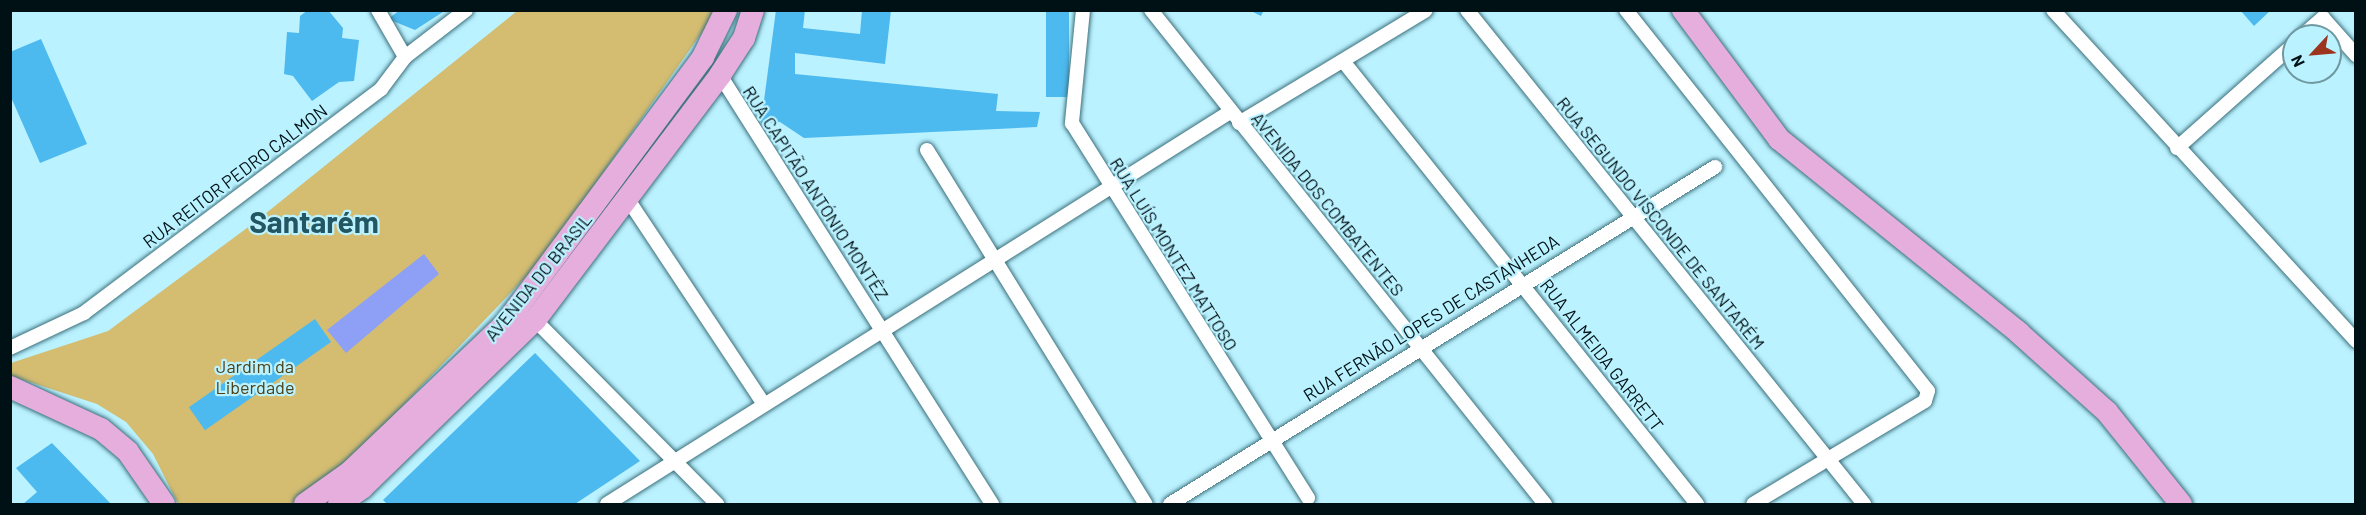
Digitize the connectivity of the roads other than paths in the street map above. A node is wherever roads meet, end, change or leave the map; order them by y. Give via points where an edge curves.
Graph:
1 (378, 10) edge
2 (466, 10) edge
3 (726, 10) edge
4 (753, 10) edge
5 (1083, 10) edge
6 (1151, 10) edge
7 (1426, 10) edge
8 (1467, 10) edge
9 (1626, 10) edge
10 (1683, 10) edge
11 (2053, 10) edge
12 (2327, 14) edge
13 (2316, 24) edge
14 (2282, 55) edge
15 (2355, 55) edge
16 (405, 57) junction
17 (1342, 61) junction
18 (720, 75) junction
19 (1235, 117) junction
20 (2177, 148) junction
21 (927, 150) dead end
22 (1715, 167) dead end
23 (1110, 186) junction
24 (625, 195) junction
25 (1631, 215) junction
26 (993, 259) junction
27 (1522, 283) junction
28 (535, 320) junction
29 (882, 329) junction
30 (2355, 341) edge
31 (1420, 346) junction
32 (10, 348) edge
33 (10, 387) edge
34 (765, 404) junction
35 (1270, 441) junction
36 (1827, 457) junction
37 (675, 462) junction
38 (1308, 498) dead end
39 (164, 504) edge
40 (304, 504) edge
41 (339, 504) edge
42 (607, 504) edge
43 (717, 504) edge
44 (992, 504) edge
45 (1146, 504) edge
46 (1170, 504) edge
47 (1545, 504) edge
48 (1698, 504) edge
49 (1753, 504) edge
50 (1864, 504) edge
51 (2181, 504) edge

1 - 16 street
2 - 16 street, RUA REITOR PEDRO CALMON
3 - 40 main road, AVENIDA DO BRASIL via 704,57 505,324 350,472
4 - 18 main road, AVENIDA DO BRASIL via 744,38
5 - 23 street, RUA LUÍS MONTEZ MATTOSO via 1072,123
6 - 19 street, AVENIDA DOS COMBATENTES
7 - 17 street
8 - 25 street, RUA SEGUNDO VISCONDE DE SANTARÉM
9 - 36 street via 1928,391 1925,401
10 - 51 main road via 1779,140 2019,333 2107,412
11 - 20 street
12 - 13 street
12 - 15 street
14 - 20 street
16 - 32 street, RUA REITOR PEDRO CALMON via 381,88 84,313
17 - 19 street
17 - 27 street, RUA ALMEIDA GARRETT
18 - 24 main road, AVENIDA DO BRASIL
18 - 29 street, RUA CAPITÃO ANTÓNIO MONTÊZ
19 - 23 street
19 - 31 street, AVENIDA DOS COMBATENTES
20 - 30 street
21 - 26 street
22 - 25 street, RUA FERNÃO LOPES DE CASTANHEDA
23 - 26 street
23 - 35 street, RUA LUÍS MONTEZ MATTOSO
24 - 28 main road, AVENIDA DO BRASIL
24 - 34 street
25 - 27 street, RUA FERNÃO LOPES DE CASTANHEDA
25 - 36 street, RUA SEGUNDO VISCONDE DE SANTARÉM
26 - 29 street
26 - 45 street
27 - 31 street, RUA FERNÃO LOPES DE CASTANHEDA
27 - 48 street, RUA ALMEIDA GARRETT
28 - 37 street
28 - 41 main road, AVENIDA DO BRASIL via 363,487
29 - 34 street
29 - 44 street, RUA CAPITÃO ANTÓNIO MONTÊZ
31 - 35 street, RUA FERNÃO LOPES DE CASTANHEDA
31 - 47 street, AVENIDA DOS COMBATENTES
33 - 39 main road via 100,429 138,464
34 - 37 street
35 - 38 street, RUA LUÍS MONTEZ MATTOSO
35 - 46 street, RUA FERNÃO LOPES DE CASTANHEDA
36 - 49 street
36 - 50 street, RUA SEGUNDO VISCONDE DE SANTARÉM
37 - 42 street
37 - 43 street

